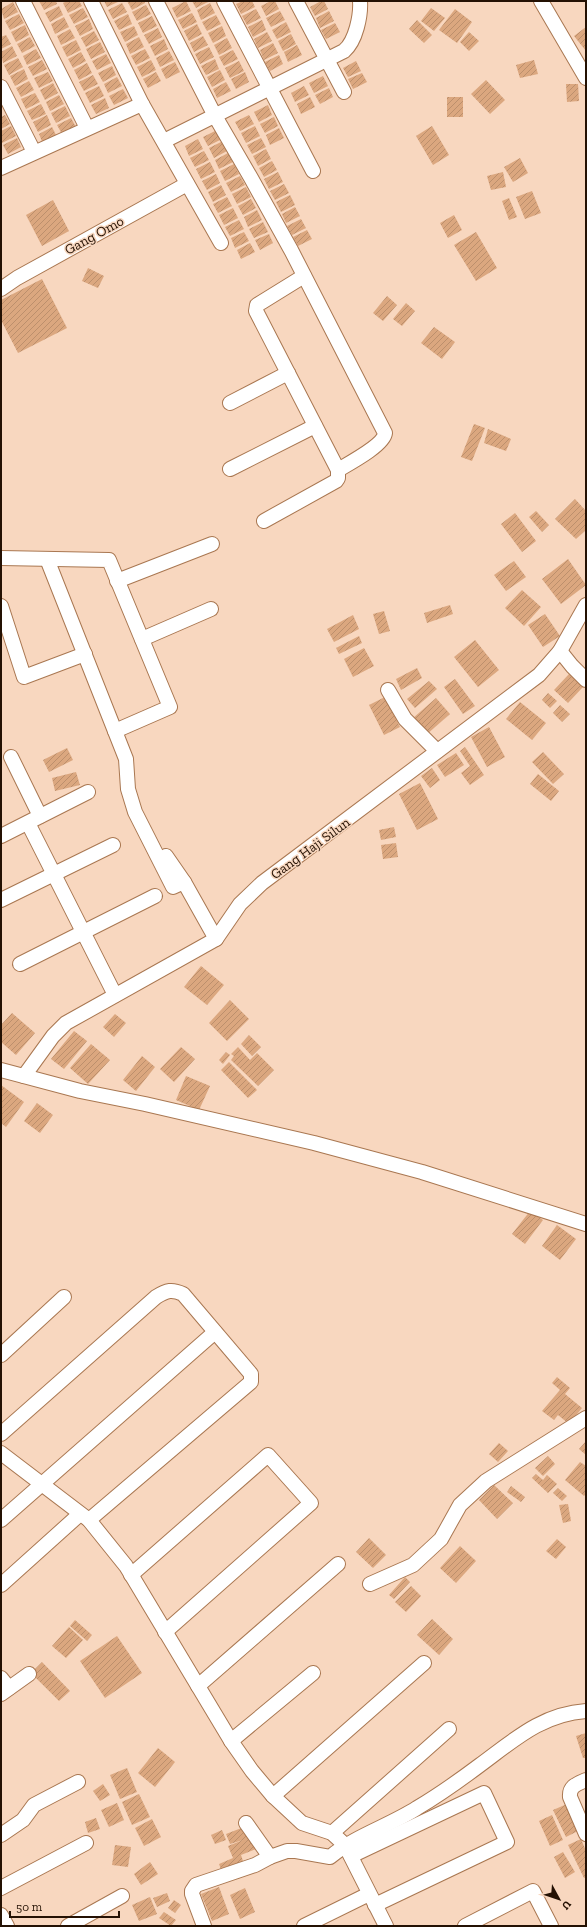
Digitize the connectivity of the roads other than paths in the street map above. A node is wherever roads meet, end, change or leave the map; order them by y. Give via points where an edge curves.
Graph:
1 (23, 1) edge
2 (91, 1) edge
3 (156, 1) edge
4 (224, 1) edge
5 (296, 1) edge
6 (360, 1) edge
7 (541, 1) edge
8 (326, 60) junction
9 (586, 78) edge
10 (1, 87) edge
11 (269, 89) junction
12 (344, 92) dead end
13 (142, 104) junction
14 (215, 116) junction
15 (87, 128) junction
16 (164, 141) junction
17 (34, 152) junction
18 (1, 168) edge
19 (313, 171) dead end
20 (188, 184) junction
21 (221, 243) dead end
22 (304, 276) junction
23 (1, 289) edge
24 (288, 373) junction
25 (230, 403) dead end
26 (315, 426) junction
27 (230, 468) dead end
28 (338, 470) junction
29 (264, 521) dead end
30 (212, 544) dead end
31 (1, 558) edge
32 (48, 559) junction
33 (117, 580) junction
34 (586, 605) edge
35 (1, 606) edge
36 (211, 609) dead end
37 (142, 639) junction
38 (560, 651) junction
39 (85, 654) junction
40 (586, 680) edge
41 (388, 690) dead end
42 (115, 731) junction
43 (437, 751) junction
44 (11, 757) dead end
45 (88, 792) dead end
46 (34, 820) junction
47 (1, 836) edge
48 (114, 845) dead end
49 (54, 875) junction
50 (155, 896) dead end
51 (1, 900) edge
52 (83, 931) junction
53 (216, 939) junction
54 (20, 964) dead end
55 (116, 995) junction
56 (1, 1070) edge
57 (24, 1076) junction
58 (586, 1224) edge
59 (64, 1297) dead end
60 (215, 1332) junction
61 (1, 1355) edge
62 (586, 1418) edge
63 (1, 1434) edge
64 (1, 1453) edge
65 (42, 1484) junction
66 (84, 1517) junction
67 (1, 1520) edge
68 (338, 1564) dead end
69 (131, 1575) junction
70 (370, 1584) dead end
71 (1, 1585) edge
72 (165, 1632) junction
73 (424, 1664) dead end
74 (313, 1673) dead end
75 (29, 1674) dead end
76 (198, 1686) junction
77 (4, 1687) edge
78 (586, 1711) edge
79 (449, 1729) dead end
80 (231, 1741) junction
81 (586, 1780) edge
82 (78, 1782) dead end
83 (273, 1796) junction
84 (246, 1823) dead end
85 (332, 1833) junction
86 (586, 1834) edge
87 (1, 1835) edge
88 (86, 1843) dead end
89 (348, 1850) junction
90 (270, 1857) junction
91 (1, 1888) edge
92 (122, 1896) dead end
93 (372, 1899) junction
94 (1, 1915) edge
95 (322, 1922) edge
96 (7, 1926) edge
97 (68, 1926) edge
98 (204, 1926) edge
99 (304, 1926) edge
100 (386, 1926) edge
101 (464, 1926) edge
102 (551, 1926) edge

1 - 15 street
2 - 13 street
3 - 14 street
4 - 11 street
5 - 8 street
6 - 8 street via 360,13 350,44 344,51
7 - 9 street
8 - 11 street
8 - 12 street
10 - 17 street
11 - 14 street
11 - 19 street
13 - 15 street
13 - 16 street
14 - 16 street
14 - 22 street
15 - 17 street
16 - 20 street
17 - 18 street
20 - 21 street
20 - 23 street, Gang Omo
22 - 24 street via 256,308 257,315
22 - 28 street via 385,433 383,439 367,452
24 - 25 street
24 - 26 street
26 - 27 street
26 - 28 street
28 - 29 street via 336,481
30 - 33 street
31 - 32 street
32 - 33 street via 109,560
32 - 39 street
33 - 37 street
34 - 38 street, Gang Haji Silun
35 - 39 street via 24,677
36 - 37 street
37 - 42 street via 170,707
38 - 40 street
38 - 43 street, Gang Haji Silun via 539,675
39 - 42 street
41 - 43 street via 405,719
42 - 53 street via 126,759 128,789 135,812 184,882
43 - 53 street, Gang Haji Silun via 262,883 240,904
44 - 46 street
45 - 46 street
46 - 47 street
46 - 49 street
48 - 49 street
49 - 51 street
49 - 52 street
50 - 52 street
52 - 54 street
52 - 55 street
53 - 55 street, Gang Haji Silun
55 - 57 street, Gang Haji Silun via 59,1030
56 - 57 street
57 - 58 street via 80,1091 314,1143 422,1172
59 - 61 street
60 - 63 street via 183,1294 174,1290 166,1291 156,1297
60 - 65 street
60 - 66 street via 251,1374 251,1382
62 - 70 street via 486,1481 460,1505 440,1539 414,1566
64 - 65 street
65 - 66 street
65 - 67 street
66 - 69 street
66 - 71 street
68 - 76 street
69 - 72 street
69 - 72 street via 268,1455 311,1503
72 - 76 street
73 - 83 street
74 - 80 street
75 - 77 street
76 - 80 street
78 - 89 street via 558,1715 526,1731 471,1772
79 - 85 street
80 - 83 street
81 - 86 street via 575,1784 570,1797
82 - 87 street via 34,1805 23,1820
83 - 85 street via 302,1823
84 - 90 street
85 - 89 street
88 - 91 street
89 - 90 street via 330,1857 292,1851
89 - 93 street
89 - 93 street via 484,1793 507,1842
90 - 98 street via 255,1865 196,1885 192,1891 193,1899
92 - 97 street
93 - 95 street
93 - 100 street
94 - 96 street
95 - 99 street
101 - 102 street via 534,1891

